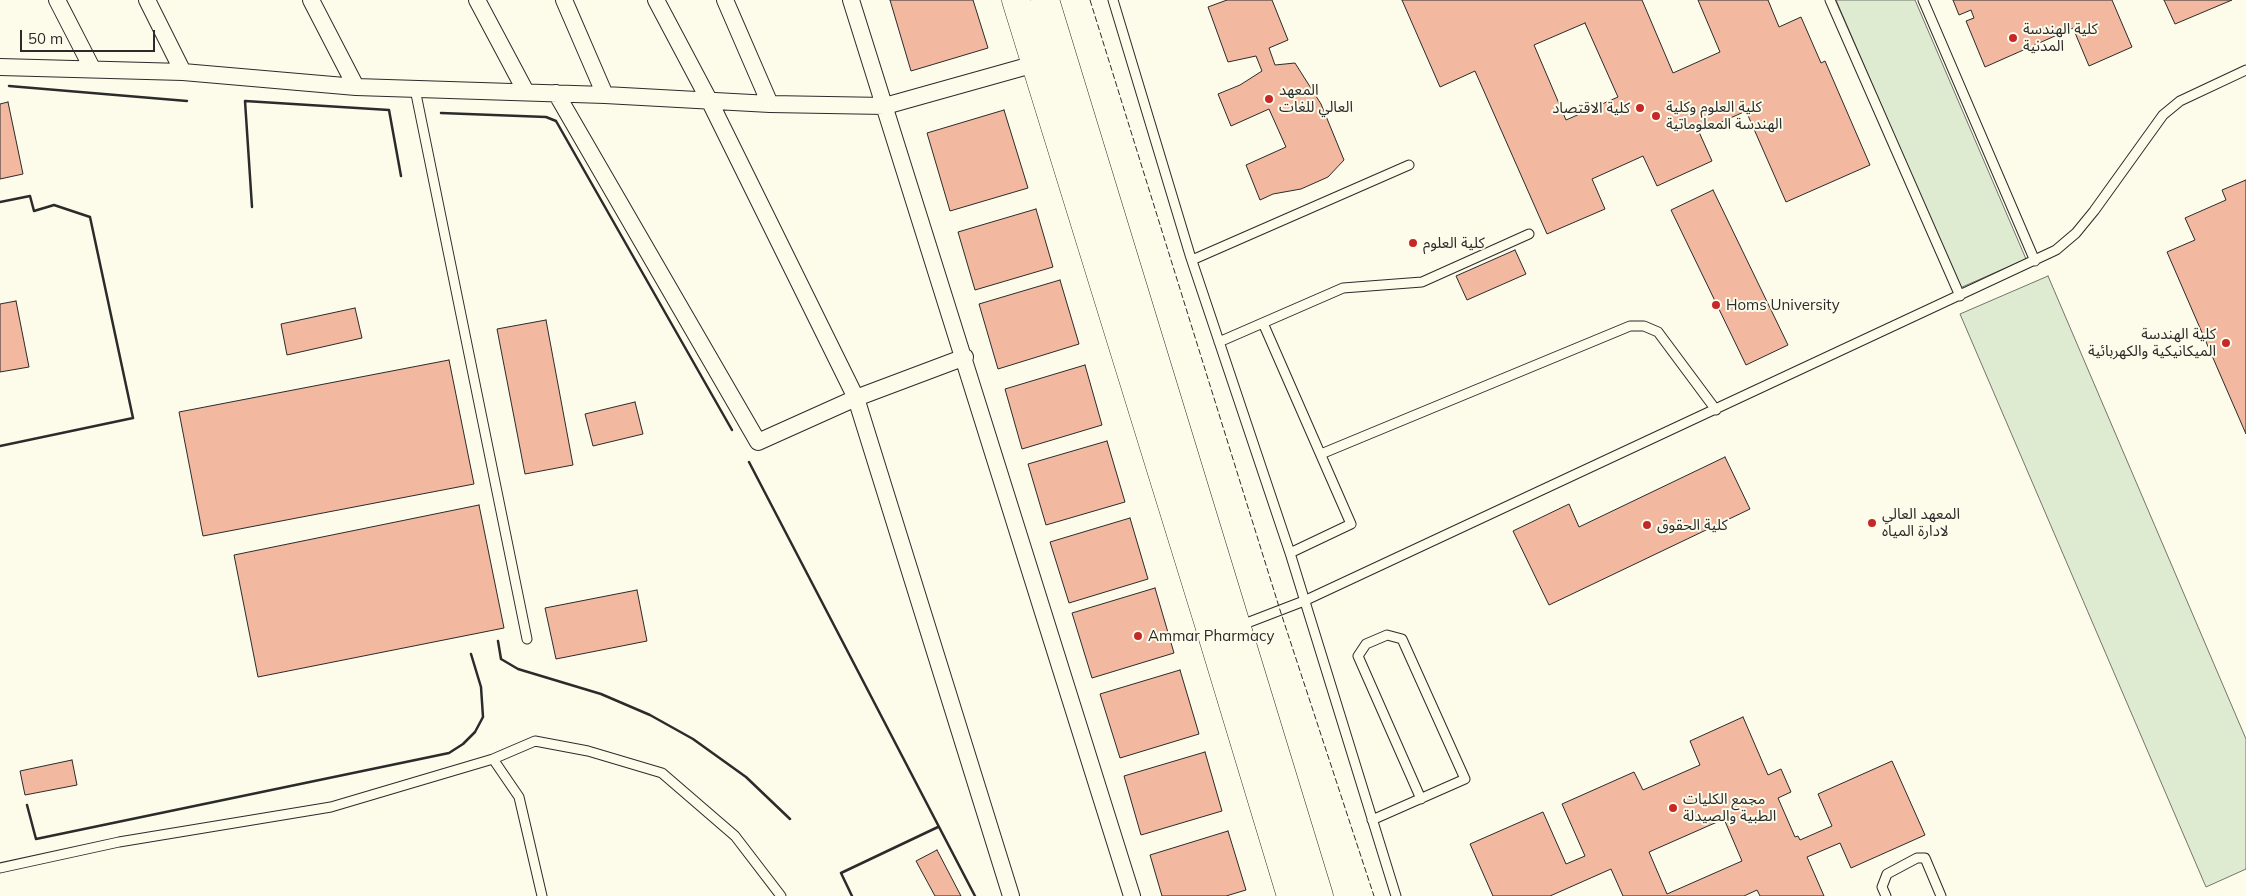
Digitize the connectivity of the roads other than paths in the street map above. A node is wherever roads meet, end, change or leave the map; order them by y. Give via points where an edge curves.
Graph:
1 (57, 0) edge
2 (147, 0) edge
3 (312, 0) edge
4 (477, 0) edge
5 (564, 0) edge
6 (656, 0) edge
7 (726, 0) edge
8 (852, 0) edge
9 (1016, 0) edge
10 (1045, 0) edge
11 (1113, 0) edge
12 (1830, 0) edge
13 (1924, 0) edge
14 (1036, 64) junction
15 (0, 67) edge
16 (92, 68) junction
17 (2246, 70) edge
18 (183, 72) junction
19 (356, 87) junction
20 (415, 88) junction
21 (526, 92) junction
22 (556, 93) junction
23 (605, 95) junction
24 (709, 100) junction
25 (770, 104) junction
26 (885, 106) junction
27 (1409, 165) dead end
28 (1529, 234) dead end
29 (1192, 260) junction
30 (2035, 262) junction
31 (1960, 296) junction
32 (1264, 323) junction
33 (1220, 342) junction
34 (965, 356) junction
35 (856, 398) junction
36 (1716, 410) junction
37 (1321, 454) junction
38 (1290, 553) junction
39 (1304, 601) junction
40 (1236, 627) junction
41 (527, 640) dead end
42 (493, 759) junction
43 (1421, 798) junction
44 (1372, 820) junction
45 (0, 868) edge
46 (542, 896) edge
47 (781, 896) edge
48 (1011, 896) edge
49 (1132, 896) edge
50 (1291, 896) edge
51 (1319, 896) edge
52 (1396, 896) edge
53 (1886, 896) edge
54 (1941, 896) edge

1 - 16 street
2 - 18 street
3 - 19 street
4 - 21 street
5 - 23 street
6 - 24 street
7 - 25 street
8 - 26 street
9 - 14 highway
10 - 40 highway
11 - 29 lane
12 - 31 lane
13 - 30 lane
14 - 26 street
14 - 50 highway
15 - 16 street
16 - 18 street
17 - 30 lane via 2180,101 2163,115 2076,233
18 - 19 street
19 - 20 street
20 - 21 street
20 - 41 lane
21 - 22 street
22 - 23 street
22 - 35 street via 758,442
23 - 24 street
24 - 25 street
24 - 35 street
25 - 26 street
26 - 34 street
27 - 29 lane
28 - 32 lane via 1422,282 1343,288
29 - 33 lane
30 - 31 lane
31 - 36 lane
32 - 33 lane
32 - 37 lane
33 - 38 lane
34 - 35 street
34 - 49 street
35 - 48 street
36 - 37 lane via 1658,332 1644,326 1630,326
36 - 39 lane
37 - 38 lane via 1351,524
38 - 39 lane
39 - 40 lane
39 - 44 lane
40 - 51 highway
42 - 45 lane via 331,807 119,842
42 - 46 lane via 519,797
42 - 47 lane via 535,741 588,751 662,773 735,836
43 - 43 lane via 1466,779 1402,639 1387,635 1366,644 1358,656
43 - 44 lane
44 - 52 lane
53 - 54 lane via 1882,886 1887,874 1917,858 1925,858

